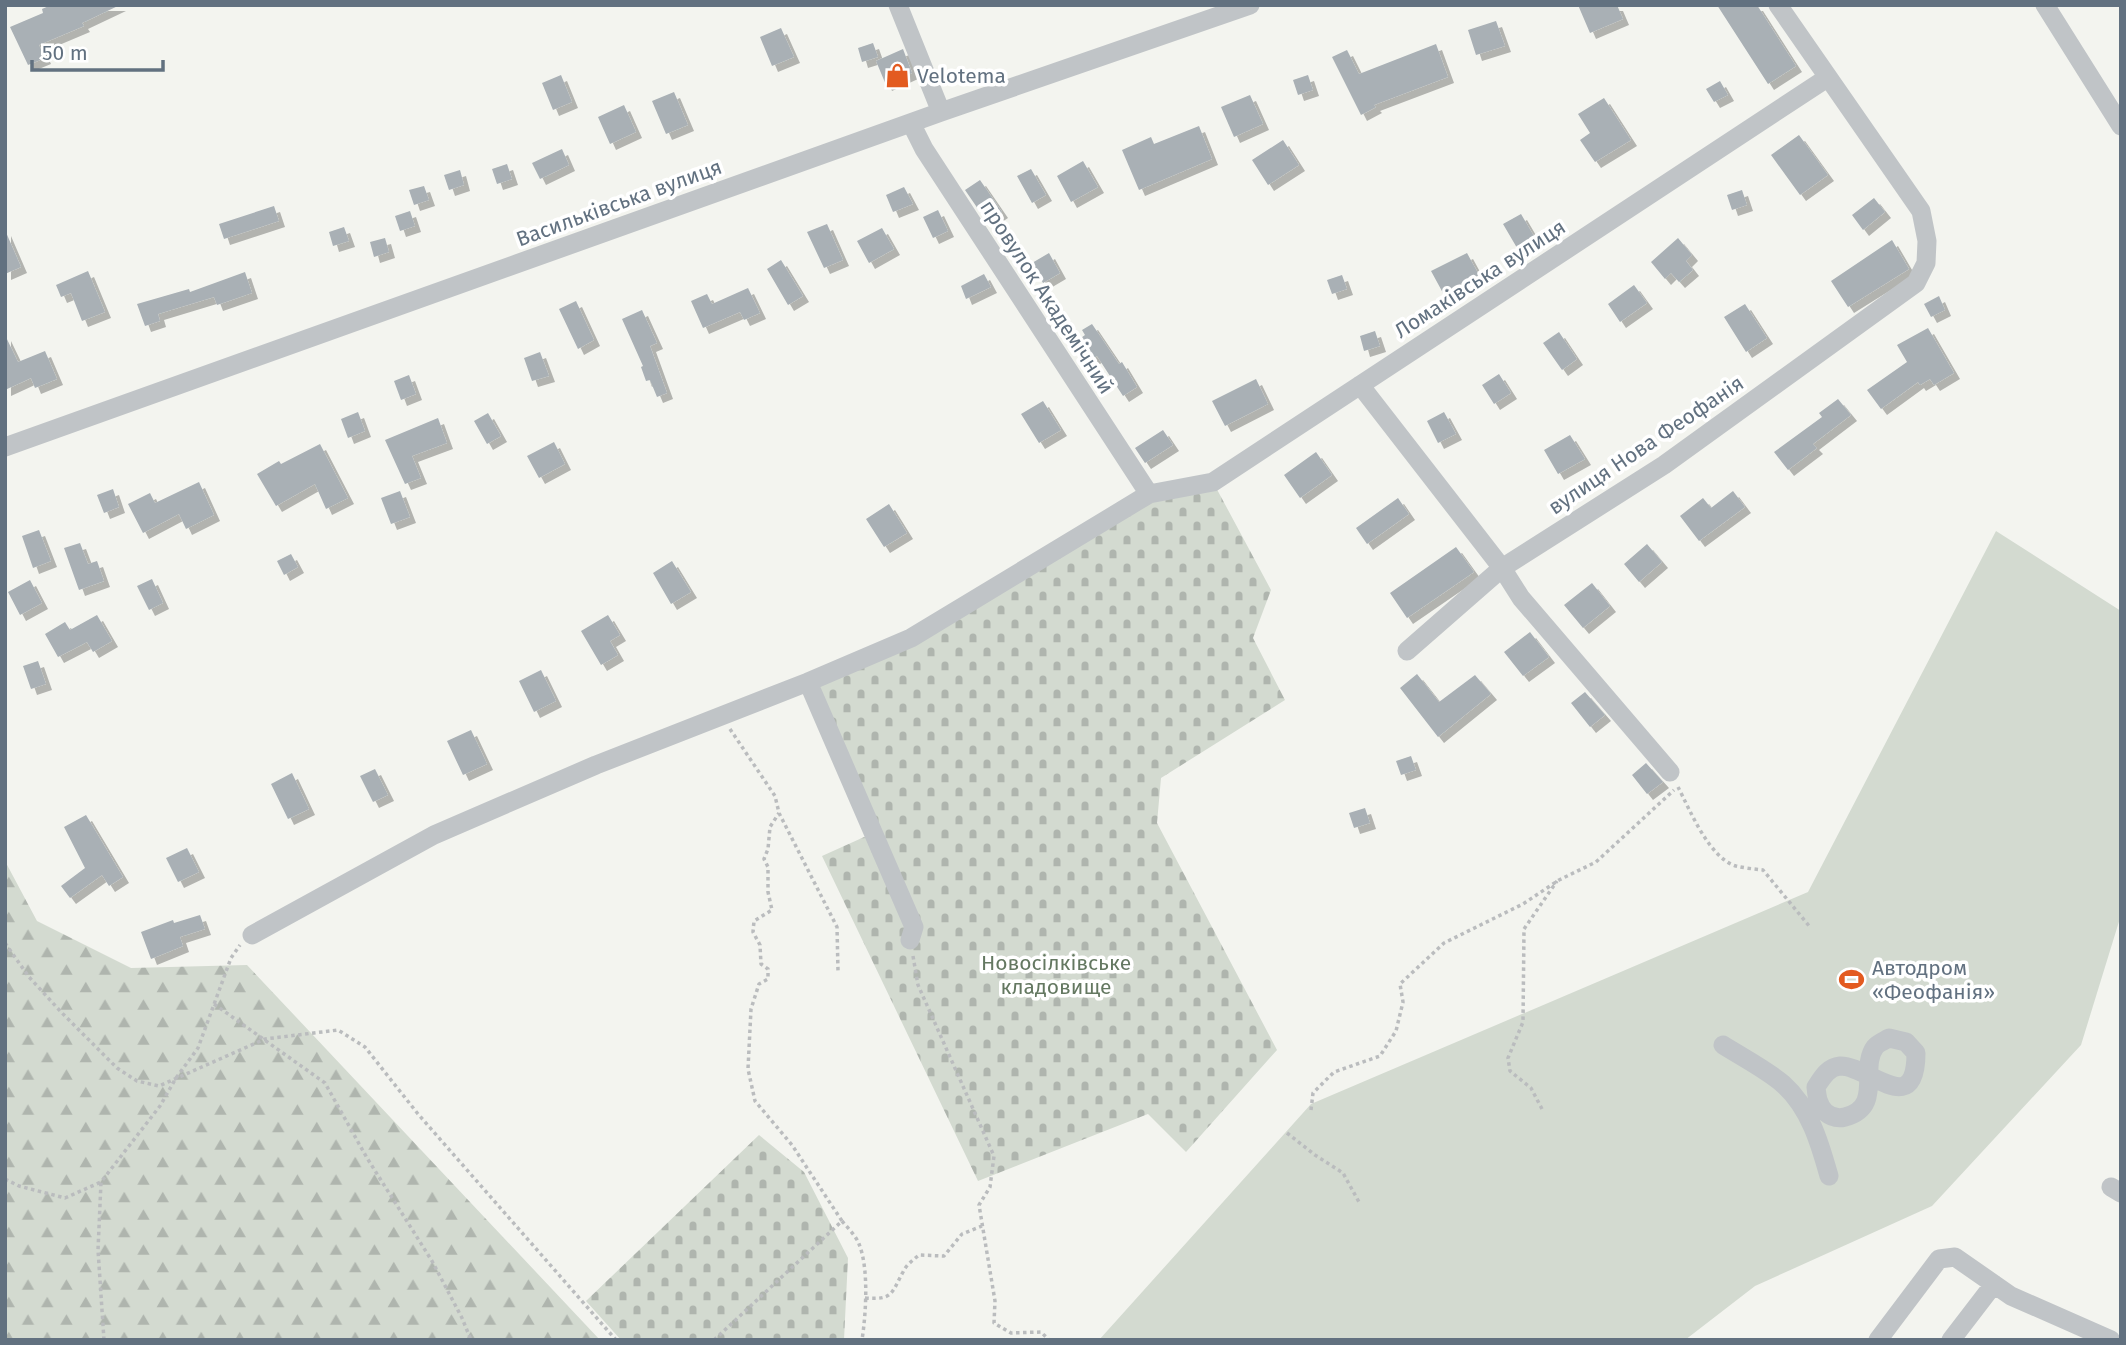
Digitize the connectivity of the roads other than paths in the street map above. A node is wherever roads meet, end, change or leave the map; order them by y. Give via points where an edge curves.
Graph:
1 (898, 5) edge
2 (1250, 5) edge
3 (1779, 5) edge
4 (2045, 5) edge
5 (1827, 78) junction
6 (941, 111) junction
7 (911, 123) junction
8 (2121, 126) edge
9 (1360, 384) junction
10 (5, 447) edge
11 (1149, 494) junction
12 (1502, 568) junction
13 (1407, 652) dead end
14 (808, 682) junction
15 (1674, 779) road end
16 (252, 935) road end
17 (910, 940) road end
18 (1723, 1045) dead end
19 (1811, 1105) junction
20 (1829, 1176) dead end
21 (1994, 1284) junction
22 (1878, 1340) edge
23 (1951, 1340) edge
24 (2111, 1340) edge

1 - 6 street
2 - 6 street, Васильківська вулиця
3 - 5 street
4 - 8 street
5 - 9 street, Ломаківська вулиця
5 - 12 street, вулиця Нова Феофанія via 1921,211 1926,263 1916,283 1664,465
6 - 7 street, Васильківська вулиця
7 - 10 street, Васильківська вулиця
7 - 11 street, провулок Академічний
9 - 11 street, Ломаківська вулиця via 1213,482
9 - 12 street
11 - 14 street via 911,638
12 - 13 street, вулиця Нова Феофанія
12 - 15 street via 1521,598
14 - 16 street via 434,835
14 - 17 street via 914,927
18 - 19 street
19 - 19 street via 1824,1073 1838,1066 1869,1077 1869,1093 1862,1108 1850,1116 1839,1119
19 - 20 street
21 - 22 street via 1955,1257 1940,1259
21 - 23 street
21 - 24 street

